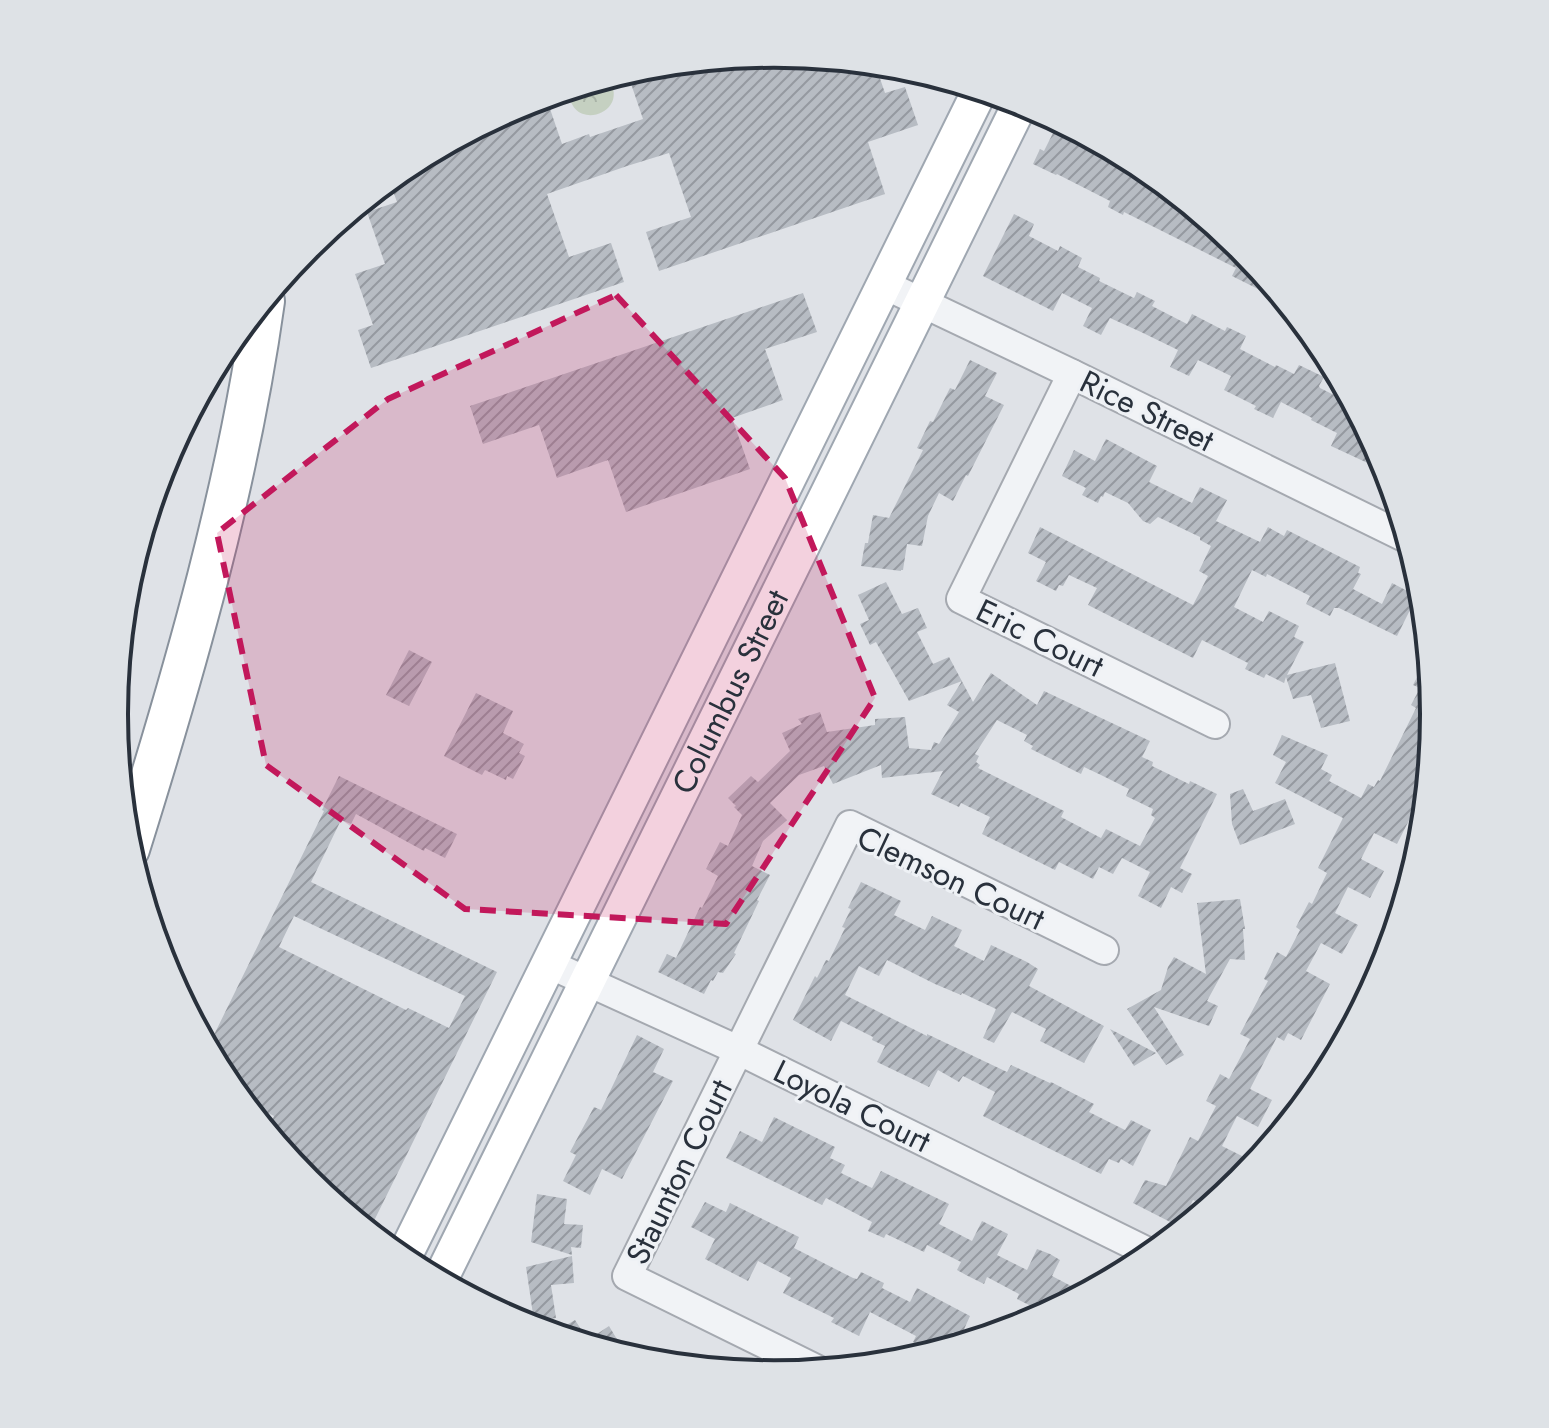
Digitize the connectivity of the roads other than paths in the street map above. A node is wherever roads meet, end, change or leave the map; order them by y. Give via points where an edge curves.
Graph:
1 (975, 100) edge
2 (1015, 114) edge
3 (885, 285) junction
4 (923, 303) junction
5 (261, 322) edge
6 (1072, 374) junction
7 (1394, 532) edge
8 (1215, 724) dead end
9 (138, 822) edge
10 (1104, 950) dead end
11 (549, 964) junction
12 (587, 981) junction
13 (738, 1050) junction
14 (409, 1246) edge
15 (1138, 1247) edge
16 (445, 1269) edge
17 (797, 1359) edge

1 - 3 main road, Columbus Street
2 - 4 main road, Columbus Street
3 - 4 street, Rice Street
3 - 11 main road, Columbus Street
4 - 6 street, Rice Street
4 - 12 main road, Columbus Street
5 - 9 highway via 225,503
6 - 7 street, Rice Street
6 - 8 street, Eric Court via 961,599
10 - 13 street, Clemson Court via 850,825
11 - 12 street, Loyola Court
11 - 14 main road, Columbus Street
12 - 13 street, Loyola Court
12 - 16 main road, Columbus Street
13 - 15 street, Loyola Court
13 - 17 street, Staunton Court via 627,1276

